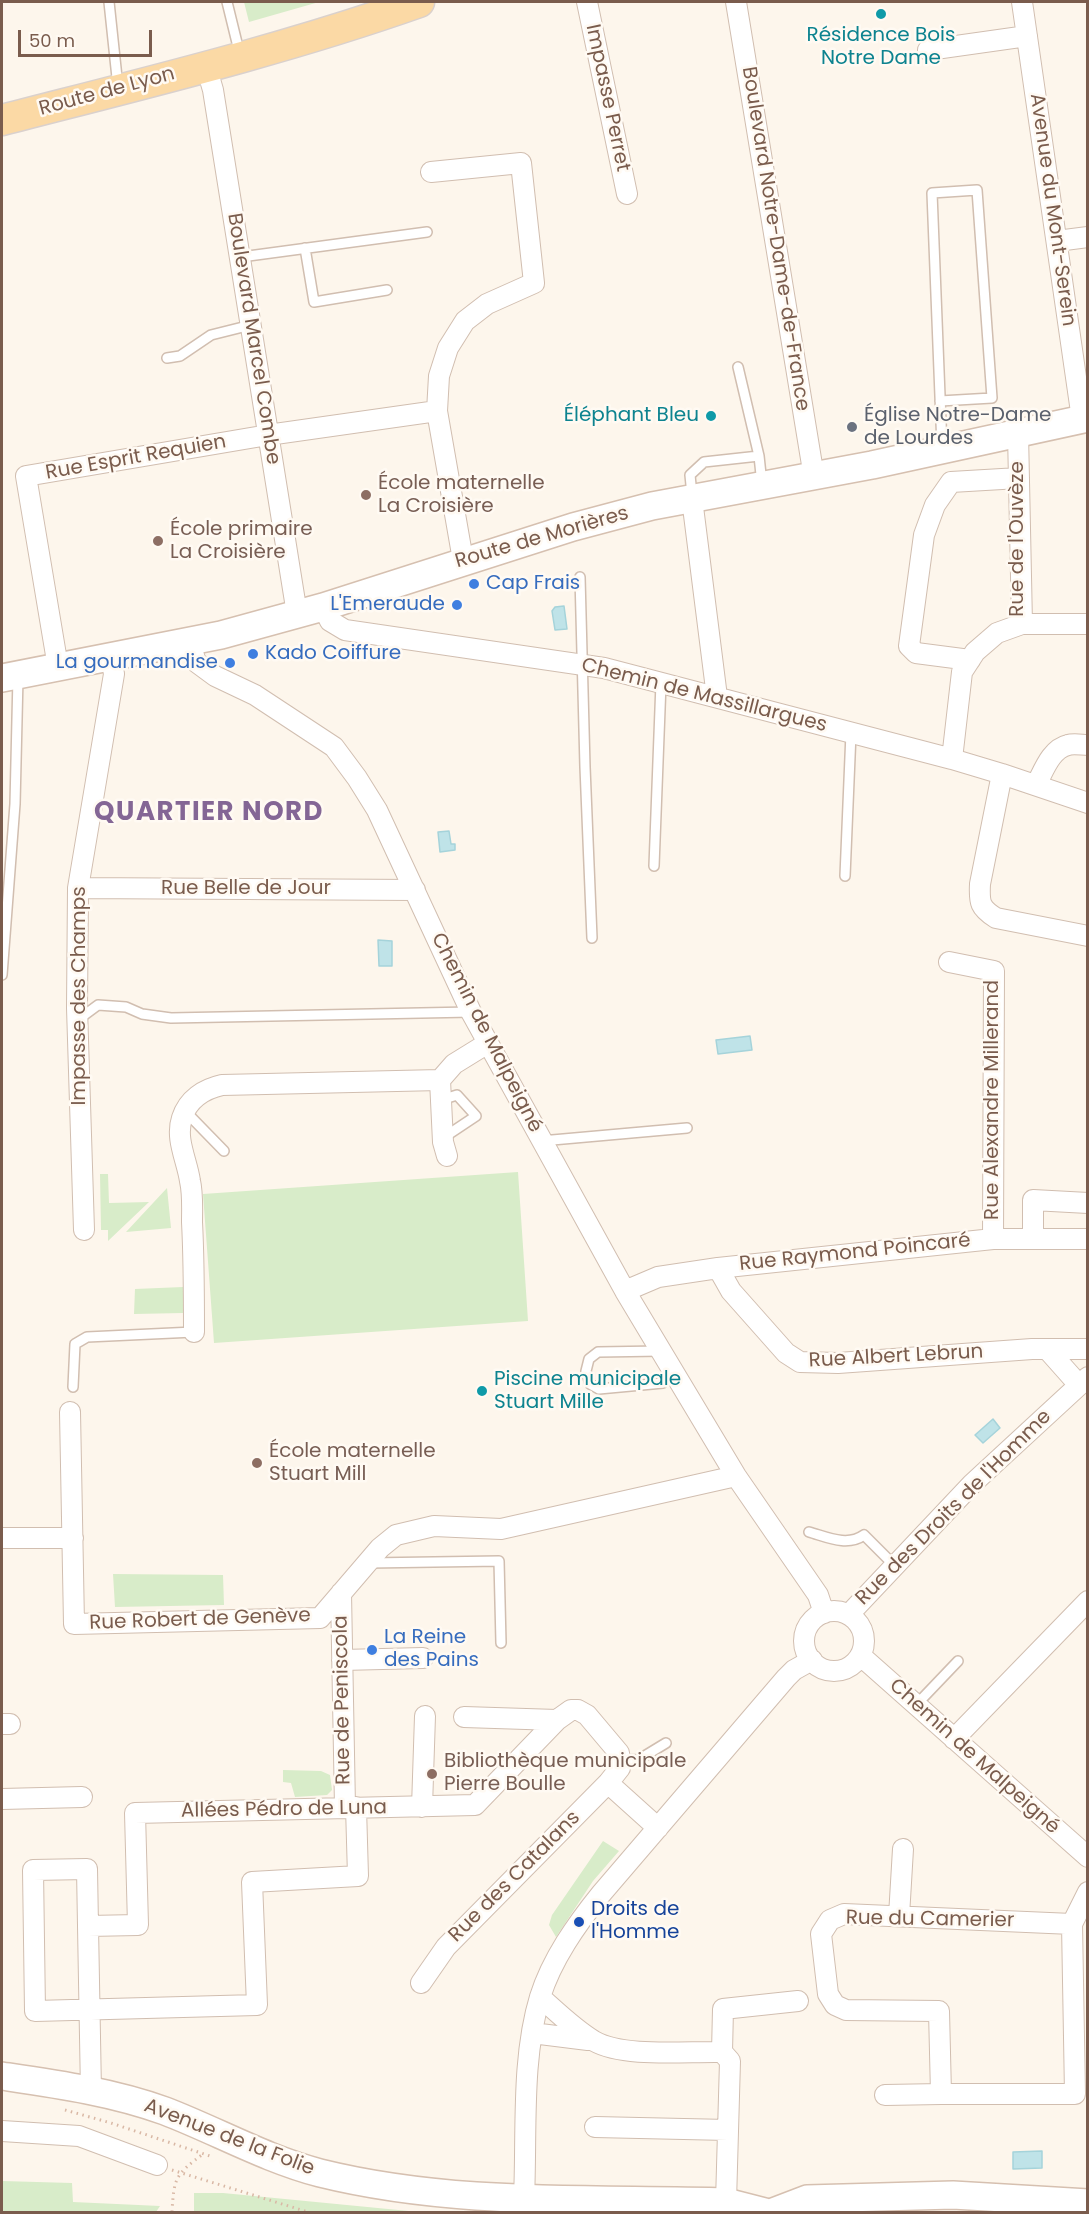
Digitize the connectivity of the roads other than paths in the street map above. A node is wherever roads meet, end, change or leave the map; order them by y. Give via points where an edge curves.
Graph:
1 (109, 2) edge
2 (227, 2) edge
3 (419, 2) edge
4 (587, 2) edge
5 (736, 2) edge
6 (1022, 2) edge
7 (1027, 36) junction
8 (928, 50) dead end
9 (240, 56) junction
10 (206, 66) junction
11 (118, 90) junction
12 (2, 120) edge
13 (432, 172) dead end
14 (627, 194) dead end
15 (427, 232) dead end
16 (1088, 237) edge
17 (1057, 241) junction
18 (305, 248) junction
19 (241, 257) junction
20 (387, 290) dead end
21 (251, 325) junction
22 (166, 358) dead end
23 (738, 367) dead end
24 (940, 401) junction
25 (437, 411) junction
26 (1085, 418) edge
27 (1018, 433) junction
28 (268, 435) junction
29 (942, 450) junction
30 (759, 456) junction
31 (814, 477) junction
32 (1019, 478) junction
33 (762, 486) junction
34 (692, 499) junction
35 (463, 560) junction
36 (580, 577) dead end
37 (323, 607) junction
38 (297, 614) junction
39 (1022, 624) junction
40 (1088, 624) edge
41 (190, 643) junction
42 (111, 657) junction
43 (970, 660) junction
44 (583, 665) junction
45 (58, 667) junction
46 (10, 676) edge
47 (662, 683) junction
48 (717, 697) junction
49 (851, 733) junction
50 (1088, 745) edge
51 (952, 759) junction
52 (1002, 774) junction
53 (1036, 784) junction
54 (1088, 803) edge
55 (654, 866) dead end
56 (845, 876) dead end
57 (78, 888) junction
58 (415, 890) junction
59 (1088, 936) edge
60 (592, 939) dead end
61 (950, 962) dead end
62 (2, 975) edge
63 (471, 1012) junction
64 (77, 1020) junction
65 (488, 1043) junction
66 (440, 1080) junction
67 (441, 1100) junction
68 (185, 1111) junction
69 (687, 1128) dead end
70 (542, 1141) junction
71 (445, 1147) joint
72 (224, 1151) dead end
73 (1088, 1203) edge
74 (84, 1230) dead end
75 (1033, 1238) junction
76 (993, 1239) junction
77 (1088, 1239) edge
78 (718, 1268) junction
79 (626, 1291) junction
80 (194, 1332) joint
81 (1047, 1349) junction
82 (1088, 1349) edge
83 (661, 1351) junction
84 (663, 1383) dead end
85 (1083, 1384) edge
86 (73, 1387) dead end
87 (70, 1412) dead end
88 (736, 1476) junction
89 (809, 1532) dead end
90 (2, 1538) edge
91 (73, 1538) junction
92 (367, 1563) junction
93 (895, 1566) junction
94 (341, 1593) junction
95 (1088, 1601) edge
96 (824, 1612) junction
97 (851, 1616) junction
98 (501, 1643) dead end
99 (861, 1656) junction
100 (423, 1658) dead end
101 (342, 1660) junction
102 (812, 1660) junction
103 (957, 1661) dead end
104 (916, 1705) junction
105 (424, 1716) dead end
106 (464, 1717) dead end
107 (558, 1720) junction
108 (954, 1738) junction
109 (666, 1743) dead end
110 (620, 1759) junction
111 (608, 1783) junction
112 (82, 1797) dead end
113 (2, 1799) edge
114 (350, 1807) junction
115 (422, 1807) junction
116 (658, 1828) junction
117 (903, 1849) dead end
118 (1088, 1857) edge
119 (1088, 1892) edge
120 (900, 1916) junction
121 (1072, 1924) junction
122 (88, 1926) junction
123 (421, 1983) dead end
124 (540, 1997) junction
125 (798, 2001) dead end
126 (89, 2010) junction
127 (532, 2033) junction
128 (594, 2041) junction
129 (722, 2052) junction
130 (2, 2076) edge
131 (91, 2092) junction
132 (941, 2094) junction
133 (1081, 2094) edge
134 (885, 2095) dead end
135 (595, 2127) dead end
136 (728, 2130) junction
137 (2, 2131) edge
138 (157, 2165) road end
139 (524, 2198) junction
140 (1033, 2201) junction
141 (1088, 2203) edge
142 (554, 2206) edge
143 (678, 2206) edge
144 (753, 2210) edge
145 (936, 2212) edge

1 - 11 lane
2 - 9 lane
3 - 9 main road, Route de Lyon
4 - 14 street, Impasse Perret
5 - 31 street, Boulevard Notre-Dame-de-France
6 - 7 street, Avenue du Mont-Serein
7 - 8 street
7 - 17 street, Avenue du Mont-Serein
9 - 10 main road, Route de Lyon
10 - 11 main road, Route de Lyon
10 - 19 street, Boulevard Marcel Combe
11 - 12 main road, Route de Lyon
13 - 25 street via 521,163 534,283 487,304 465,321 448,348 439,376
15 - 18 lane
16 - 17 street
17 - 26 street, Avenue du Mont-Serein
18 - 19 lane
18 - 20 lane via 314,302
19 - 21 street, Boulevard Marcel Combe
21 - 22 lane via 211,335 180,356
21 - 28 street, Boulevard Marcel Combe
23 - 30 lane
24 - 24 lane via 932,193 977,190 992,398
24 - 29 lane
25 - 28 street, Rue Esprit Requien
25 - 35 street
26 - 27 main road, Route de Morières
27 - 29 main road, Route de Morières
27 - 32 street, Rue de l'Ouvèze
28 - 38 street, Boulevard Marcel Combe
28 - 45 street, Rue Esprit Requien via 26,476
29 - 31 main road, Route de Morières
30 - 33 lane
30 - 34 lane via 704,462 690,475
31 - 33 main road, Route de Morières
32 - 39 street, Rue de l'Ouvèze
32 - 43 street via 951,482 934,505 924,536 909,646 916,653
33 - 34 main road, Route de Morières
34 - 35 main road, Route de Morières via 573,526
34 - 48 street
35 - 37 main road, Route de Morières
36 - 44 lane
37 - 38 main road, Route de Morières
37 - 44 street, Chemin de Massillargues via 330,621 345,630
38 - 41 main road, Route de Morières
39 - 40 street
39 - 43 street, Rue de l'Ouvèze via 997,633
41 - 42 main road, Route de Morières
41 - 58 street, Chemin de Malpeigné via 196,662 215,676 255,695 334,747 377,810
42 - 45 main road, Route de Morières
42 - 57 street, Impasse des Champs via 114,674
43 - 51 street, Rue de l'Ouvèze via 962,672
44 - 47 street, Chemin de Massillargues
44 - 60 lane
45 - 46 main road, Route de Morières
46 - 62 lane via 15,804
47 - 48 street, Chemin de Massillargues
47 - 55 lane
48 - 49 street, Chemin de Massillargues
49 - 51 street, Chemin de Massillargues
49 - 56 lane
50 - 53 street via 1068,744 1056,751
51 - 52 street, Chemin de Massillargues
52 - 53 street, Chemin de Massillargues
52 - 59 street via 980,884 979,898 984,910 996,918
53 - 54 street, Chemin de Massillargues
57 - 58 street, Rue Belle de Jour
57 - 64 street, Impasse des Champs
58 - 63 street, Chemin de Malpeigné
61 - 76 street, Rue Alexandre Millerand via 994,971
63 - 64 lane via 171,1018 98,1005
63 - 65 street, Chemin de Malpeigné
64 - 74 street, Impasse des Champs
65 - 66 street via 454,1064
65 - 70 street, Chemin de Malpeigné
66 - 67 street
66 - 68 street via 222,1085 198,1095
67 - 71 street
67 - 71 lane via 457,1095 477,1116
68 - 72 lane
68 - 80 street via 181,1120 182,1153 190,1181
69 - 70 lane
70 - 79 street, Chemin de Malpeigné
73 - 75 street via 1033,1200
75 - 76 street, Rue Raymond Poincaré
75 - 77 street, Rue Raymond Poincaré
76 - 78 street, Rue Raymond Poincaré
78 - 79 street, Rue Raymond Poincaré via 658,1276
78 - 81 street, Rue Albert Lebrun via 731,1291 786,1353 800,1362
79 - 83 street, Chemin de Malpeigné
80 - 86 lane via 87,1337 75,1344
81 - 82 street, Rue Albert Lebrun
81 - 85 street
83 - 84 lane via 598,1352 589,1359 586,1371 590,1384 599,1389
83 - 88 street, Chemin de Malpeigné
85 - 93 street, Rue des Droits de l'Homme via 972,1484
87 - 91 street, Rue Robert de Genève
88 - 92 street, Rue Robert de Genève via 501,1529 434,1526 396,1535
88 - 96 street, Chemin de Malpeigné via 818,1595
89 - 93 lane via 837,1540 856,1541 864,1535
90 - 91 street
91 - 94 street, Rue Robert de Genève via 74,1624 320,1618
92 - 94 street, Rue Robert de Genève
92 - 98 lane via 499,1561
93 - 97 street, Rue des Droits de l'Homme
94 - 101 street, Rue de Peniscola
95 - 108 street
96 - 97 street
96 - 102 street via 807,1629 805,1646
97 - 99 street via 864,1634
99 - 102 street via 847,1669 837,1671 819,1667
99 - 104 street, Chemin de Malpeigné
100 - 101 street
101 - 114 street, Rue de Peniscola
102 - 116 street via 786,1678
103 - 104 lane
104 - 108 street, Chemin de Malpeigné
105 - 115 street
106 - 107 street
107 - 110 street via 571,1710 587,1715 620,1753
107 - 115 street, Allées Pédro de Luna via 475,1805
108 - 118 street, Chemin de Malpeigné
109 - 110 lane via 638,1760
110 - 111 street, Rue des Catalans via 620,1768
111 - 116 street
111 - 123 street, Rue des Catalans via 446,1947
112 - 113 street
114 - 115 street, Allées Pédro de Luna
114 - 122 street, Allées Pédro de Luna via 135,1813 138,1925
114 - 126 street via 358,1876 252,1882 257,2005
116 - 124 street via 579,1922
117 - 120 street
119 - 121 street
120 - 121 street, Rue du Camerier
120 - 132 street, Rue du Camerier via 844,1914 830,1920 821,1934 828,1994 835,2005 846,2010 939,2011
121 - 133 street
122 - 126 street
122 - 126 street via 87,1869 33,1870 35,2011
124 - 127 street
124 - 128 street
125 - 129 street via 723,2009
126 - 131 street
127 - 128 street
127 - 139 street
128 - 129 street via 621,2051
129 - 136 street via 730,2061
130 - 131 main road, Avenue de la Folie
131 - 139 main road, Avenue de la Folie via 166,2112 266,2156 321,2173 447,2195
132 - 133 street
132 - 134 street
135 - 136 street
136 - 144 street
137 - 138 street via 79,2136
139 - 142 main road, Avenue de la Folie
140 - 141 main road
140 - 144 main road via 953,2195 807,2199
140 - 145 main road
142 - 143 main road, Avenue de la Folie
143 - 144 main road, Avenue de la Folie

